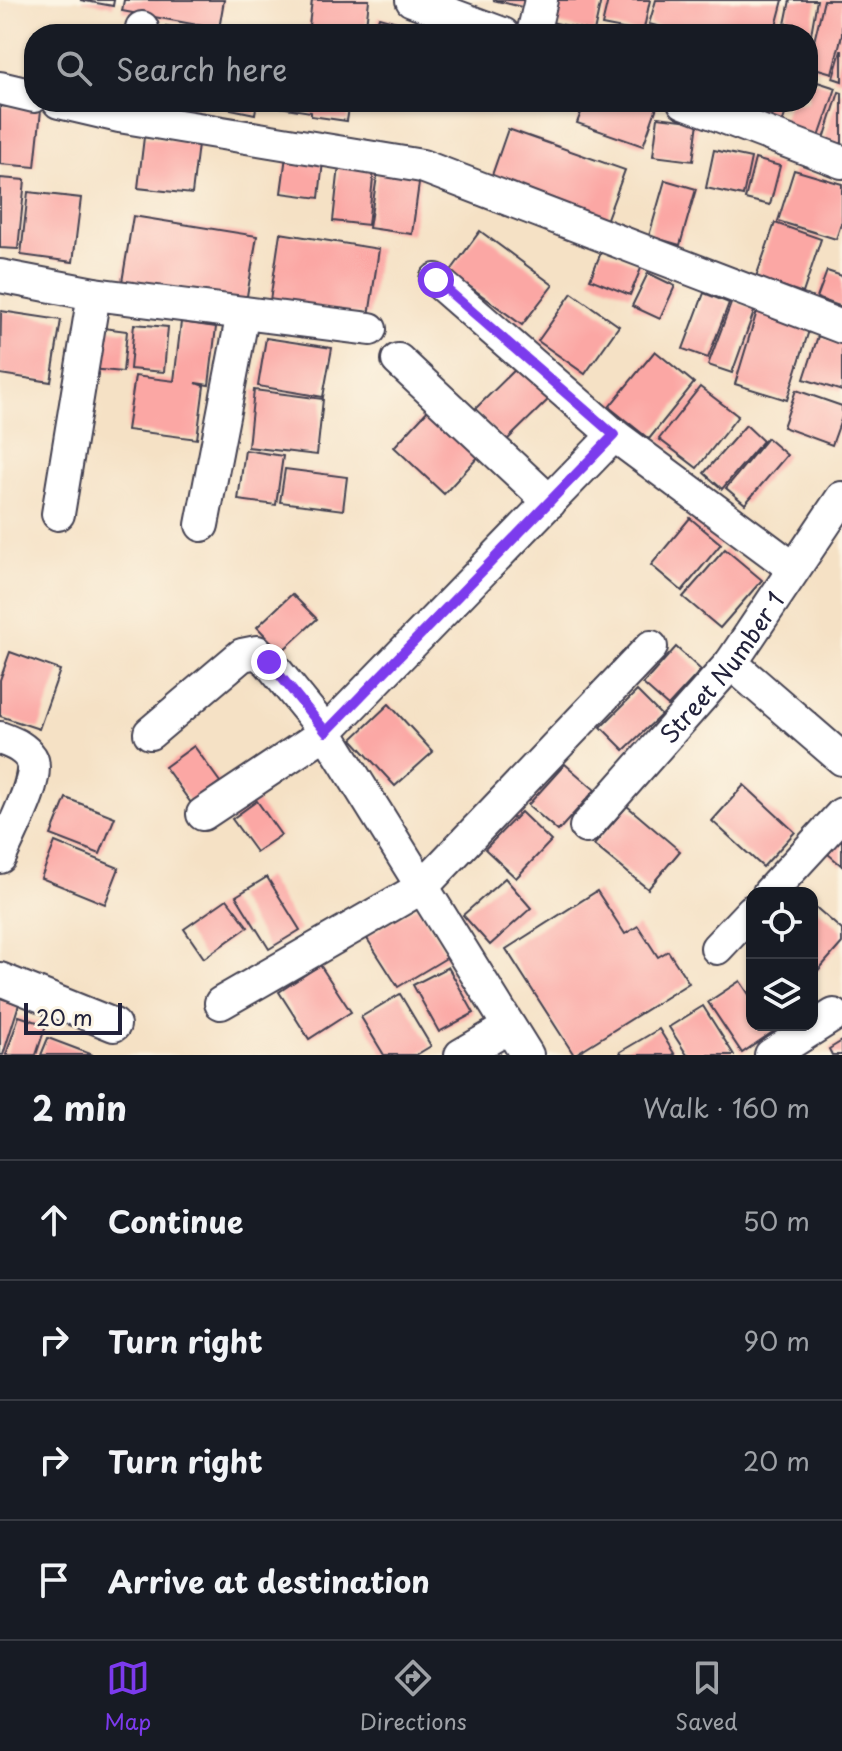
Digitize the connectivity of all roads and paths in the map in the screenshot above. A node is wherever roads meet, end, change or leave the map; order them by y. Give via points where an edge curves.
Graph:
1 (412, 0) edge
2 (541, 0) edge
3 (476, 24) edge
4 (535, 24) edge
5 (0, 88) edge
6 (24, 94) edge
7 (137, 112) edge
8 (710, 112) edge
9 (842, 162) edge
10 (0, 276) edge
11 (436, 280) dead end
12 (94, 294) junction
13 (243, 313) junction
14 (842, 327) edge
15 (370, 329) dead end
16 (398, 360) dead end
17 (614, 435) junction
18 (842, 498) edge
19 (550, 502) junction
20 (58, 514) dead end
21 (202, 525) dead end
22 (793, 568) junction
23 (651, 647) dead end
24 (731, 663) junction
25 (326, 732) junction
26 (150, 733) dead end
27 (0, 738) edge
28 (842, 759) edge
29 (203, 814) dead end
30 (842, 814) edge
31 (586, 827) dead end
32 (0, 857) edge
33 (775, 887) edge
34 (421, 888) junction
35 (746, 917) edge
36 (717, 948) dead end
37 (0, 979) edge
38 (221, 1003) dead end
39 (834, 1015) dead end
40 (114, 1025) dead end
41 (509, 1027) junction
42 (461, 1055) edge
43 (527, 1055) edge
44 (771, 1055) edge

1 - 3 street
2 - 4 street
5 - 6 street
7 - 14 street via 422,166
8 - 9 street
10 - 12 street
11 - 17 street
12 - 13 street
12 - 20 street
13 - 15 street
13 - 21 street
16 - 19 street
17 - 19 street
17 - 22 street
18 - 22 street, Street Number 1
19 - 25 street
22 - 24 street, Street Number 1
23 - 34 street
24 - 28 street
24 - 31 street, Street Number 1
25 - 26 street via 257,652 242,655
25 - 29 street
25 - 34 street
27 - 32 street via 21,747 33,761 33,777
30 - 33 street
34 - 38 street
34 - 41 street
35 - 36 street
37 - 40 street
39 - 44 street
41 - 42 street
41 - 43 street

